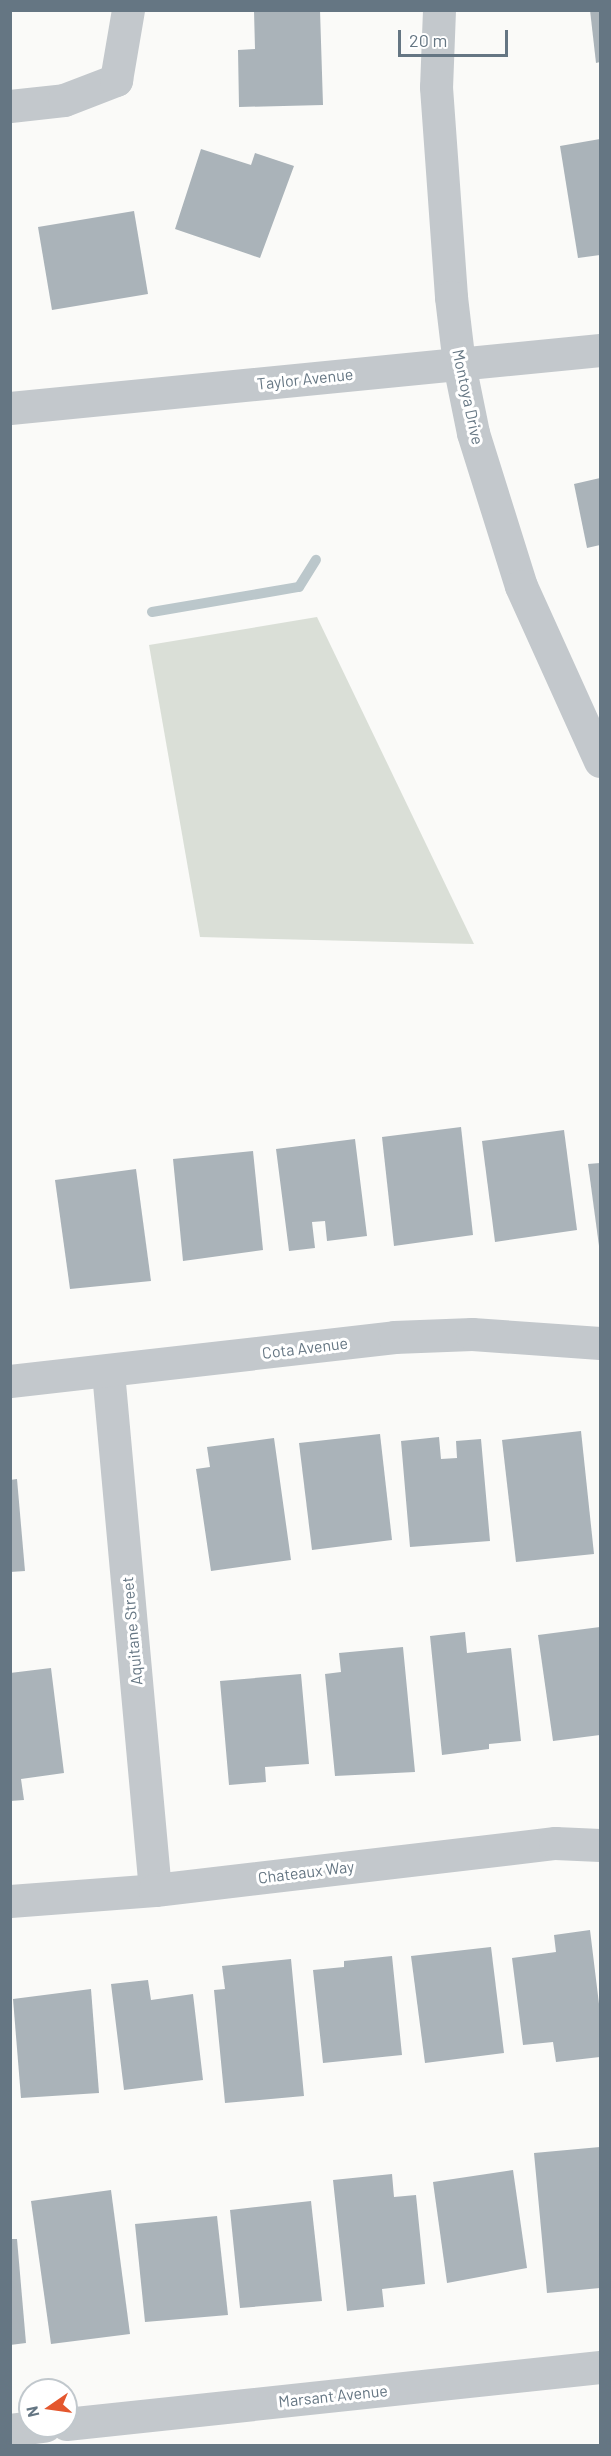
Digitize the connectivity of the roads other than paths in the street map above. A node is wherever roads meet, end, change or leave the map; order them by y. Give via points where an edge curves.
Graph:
1 (128, 10) edge
2 (439, 10) edge
3 (10, 106) edge
4 (600, 350) edge
5 (459, 364) junction
6 (10, 408) edge
7 (600, 761) edge
8 (600, 1343) edge
9 (108, 1372) junction
10 (10, 1381) edge
11 (600, 1845) edge
12 (155, 1890) junction
13 (10, 1901) edge
14 (600, 2367) edge
15 (78, 2423) edge

1 - 3 street via 116,81 64,100
2 - 5 street, Montoya Drive via 436,87
4 - 5 street, Taylor Avenue
5 - 6 street, Taylor Avenue
5 - 7 street, Montoya Drive via 473,433 521,586
8 - 9 street, Cota Avenue via 472,1334 394,1337
9 - 10 street, Cota Avenue
9 - 12 street, Aquitane Street
11 - 12 street, Chateaux Way via 555,1843
12 - 13 street, Chateaux Way
14 - 15 street, Marsant Avenue

